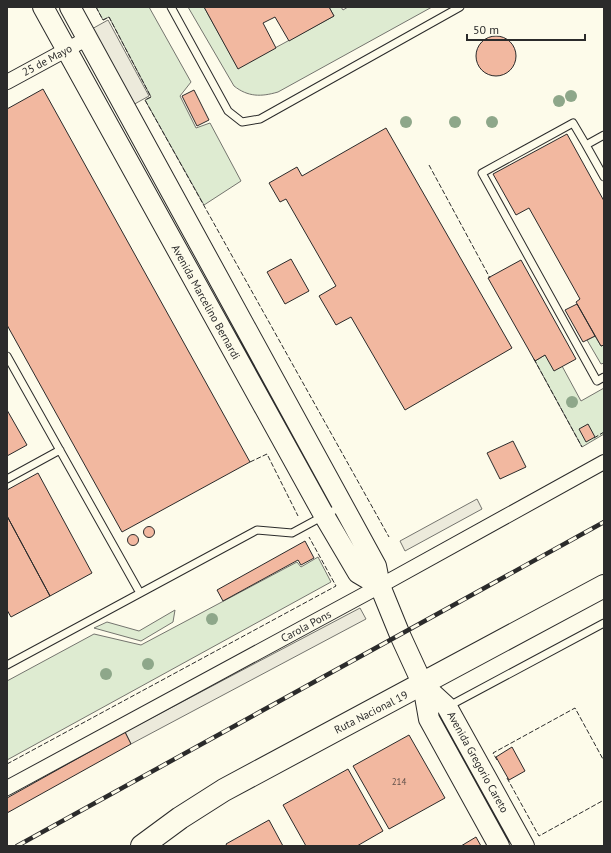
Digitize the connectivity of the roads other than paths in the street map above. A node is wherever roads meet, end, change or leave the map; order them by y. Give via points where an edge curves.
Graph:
1 (43, 7) edge
2 (70, 7) edge
3 (171, 7) edge
4 (460, 7) edge
5 (88, 38) junction
6 (67, 50) junction
7 (7, 82) edge
8 (604, 135) edge
9 (586, 145) junction
10 (604, 177) edge
11 (7, 356) edge
12 (604, 377) edge
13 (60, 450) junction
14 (604, 462) edge
15 (7, 479) edge
16 (342, 505) junction
17 (324, 516) junction
18 (380, 586) junction
19 (604, 586) edge
20 (140, 593) junction
21 (604, 623) edge
22 (400, 635) joint
23 (7, 665) edge
24 (423, 685) junction
25 (447, 707) junction
26 (7, 788) edge
27 (142, 846) edge
28 (499, 846) edge
29 (524, 846) edge

1 - 6 main road, Avenida Marcelino Bernardi
2 - 5 main road, Avenida Marcelino Bernardi
3 - 4 lane via 228,111 242,122 260,119
5 - 6 street, 25 de Mayo
5 - 16 main road, Avenida Marcelino Bernardi
6 - 7 street, 25 de Mayo
6 - 17 main road, Avenida Marcelino Bernardi
8 - 9 lane
9 - 10 lane
9 - 12 lane via 573,123 482,173 597,381
11 - 13 lane
13 - 15 lane
13 - 20 lane
14 - 18 street, Carola Pons
16 - 17 lane
16 - 18 main road, Avenida Marcelino Bernardi via 376,566
17 - 18 main road, Avenida Marcelino Bernardi via 358,573
17 - 20 lane via 292,533 258,530
18 - 22 main road, Avenida Marcelino Bernardi
18 - 26 street, Carola Pons
19 - 24 highway, Ruta Nacional 19
20 - 23 lane
21 - 25 lane
22 - 24 main road, Avenida Gregorio Careto
24 - 25 main road, Avenida Gregorio Careto
24 - 27 highway, Ruta Nacional 19 via 224,790
24 - 28 main road, Avenida Gregorio Careto via 429,719
25 - 29 main road, Avenida Gregorio Careto

